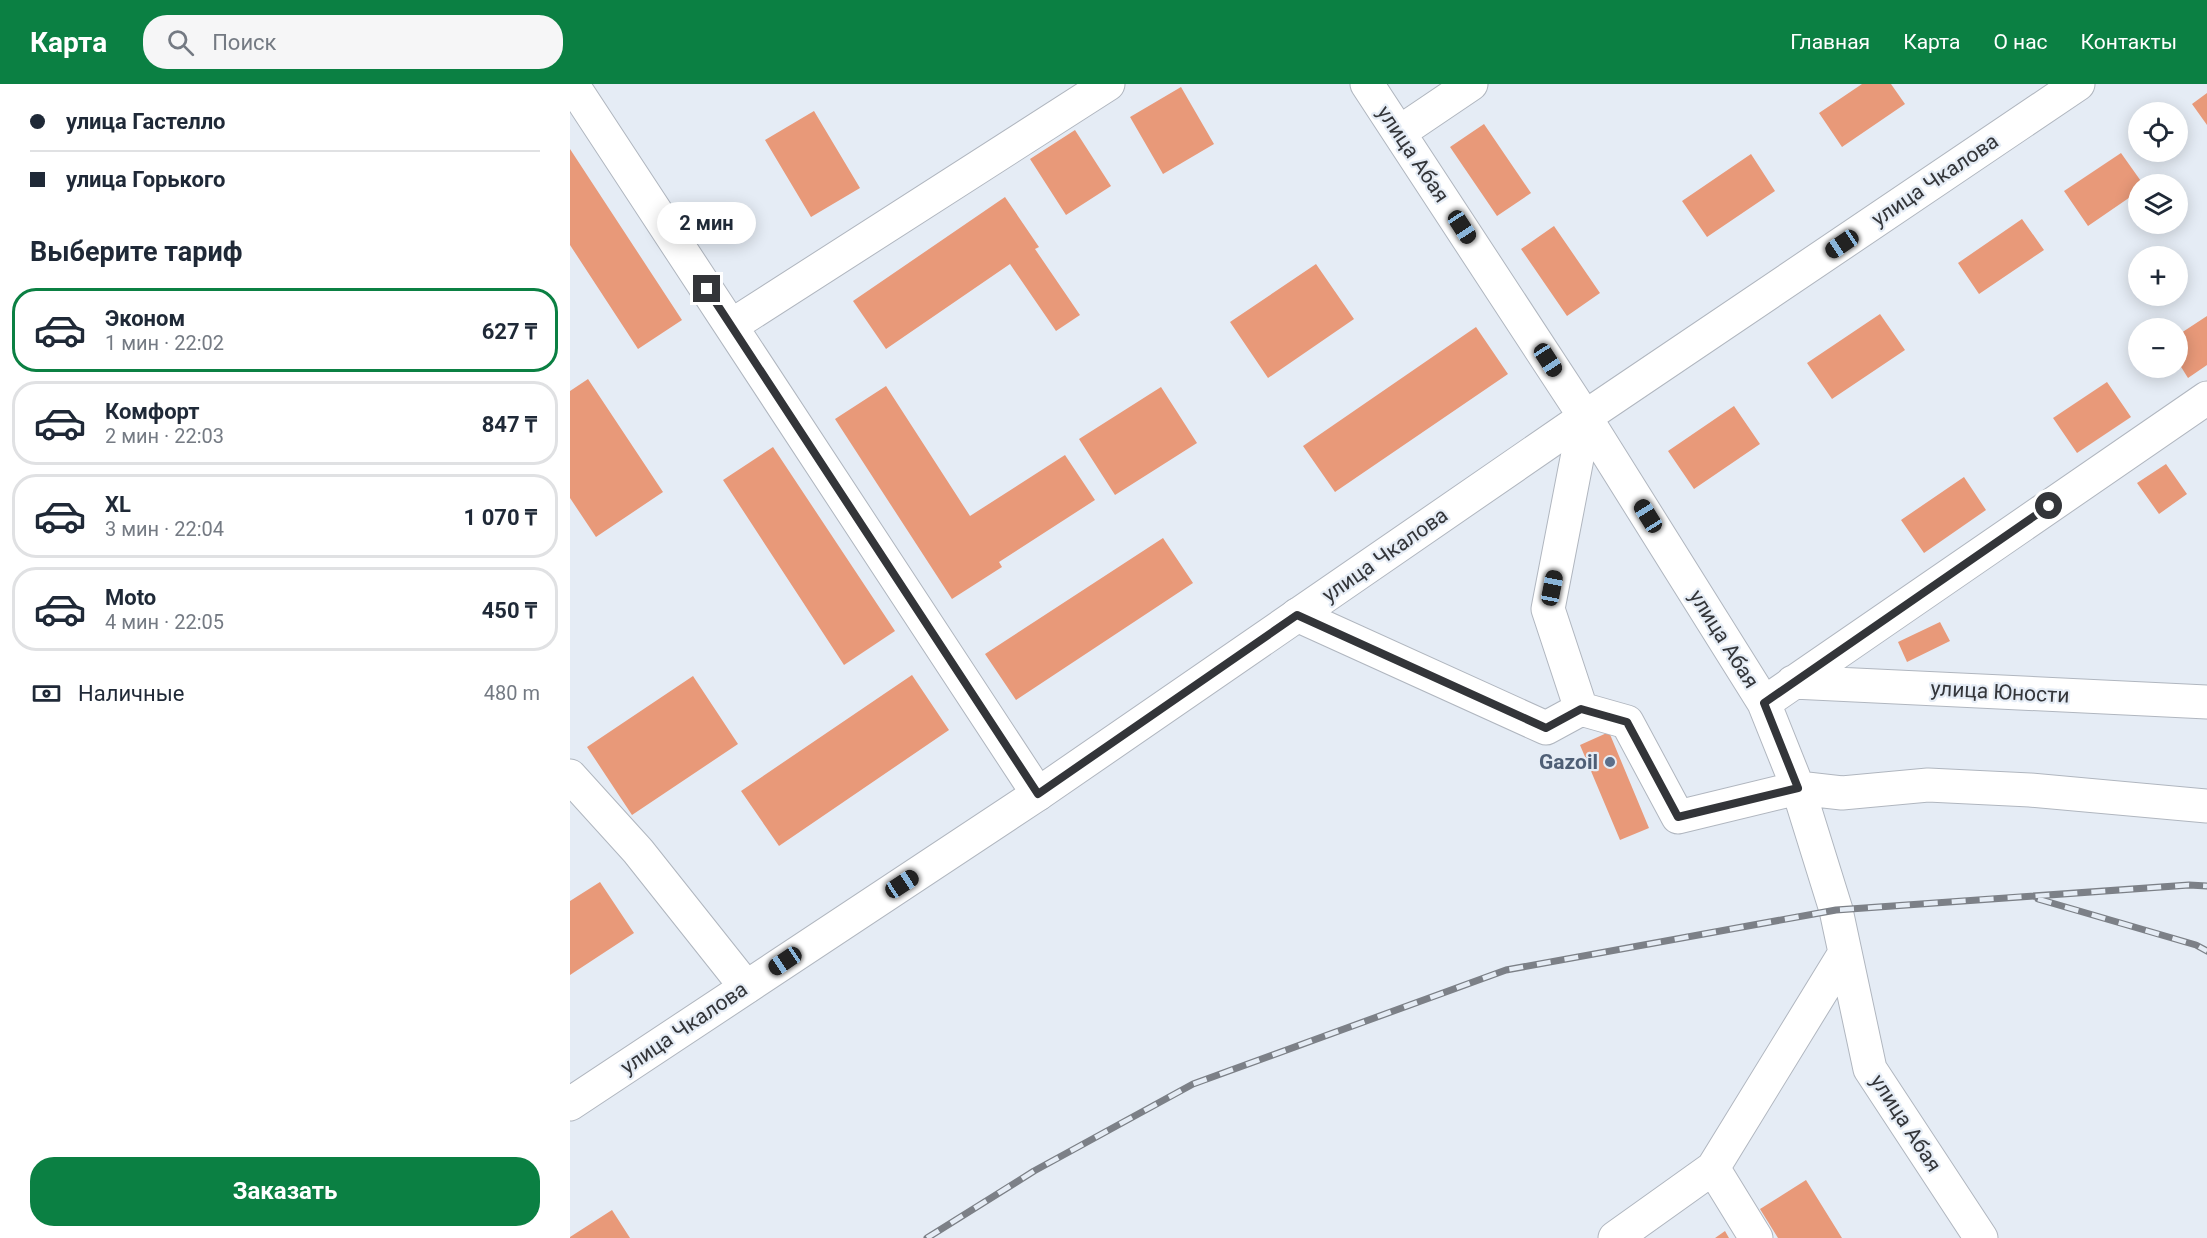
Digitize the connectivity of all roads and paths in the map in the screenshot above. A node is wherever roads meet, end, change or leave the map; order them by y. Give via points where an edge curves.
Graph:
1 (572, 84) edge
2 (1108, 84) edge
3 (1367, 84) edge
4 (1471, 84) edge
5 (2078, 84) edge
6 (1400, 132) junction
7 (731, 326) junction
8 (2207, 398) edge
9 (1585, 417) junction
10 (1297, 615) junction
11 (1793, 682) junction
12 (2207, 702) edge
13 (1764, 703) junction
14 (1581, 709) junction
15 (570, 776) edge
16 (1798, 788) junction
17 (1038, 794) junction
18 (2207, 806) edge
19 (1845, 953) junction
20 (746, 987) junction
21 (570, 1104) edge
22 (1713, 1168) junction
23 (1628, 1234) edge
24 (1756, 1238) edge
25 (1981, 1238) edge

1 - 7 main road
2 - 7 main road
3 - 6 main road, улица Абая
4 - 6 main road
5 - 9 main road, улица Чкалова
6 - 9 main road, улица Абая
7 - 17 main road
8 - 11 main road
9 - 10 main road, улица Чкалова
9 - 13 main road, улица Абая
9 - 14 main road via 1548,609
10 - 14 main road via 1546,728
10 - 17 main road, улица Чкалова
11 - 12 main road, улица Юности
11 - 13 main road
13 - 16 main road, улица Абая
14 - 16 main road via 1627,722 1678,817
15 - 20 main road via 638,851
16 - 18 main road via 1842,793 1928,785 2019,789
16 - 19 main road, улица Абая via 1836,910
17 - 20 main road, улица Чкалова
19 - 22 main road
19 - 25 main road, улица Абая via 1870,1069
20 - 21 main road, улица Чкалова
22 - 23 main road
22 - 24 main road

